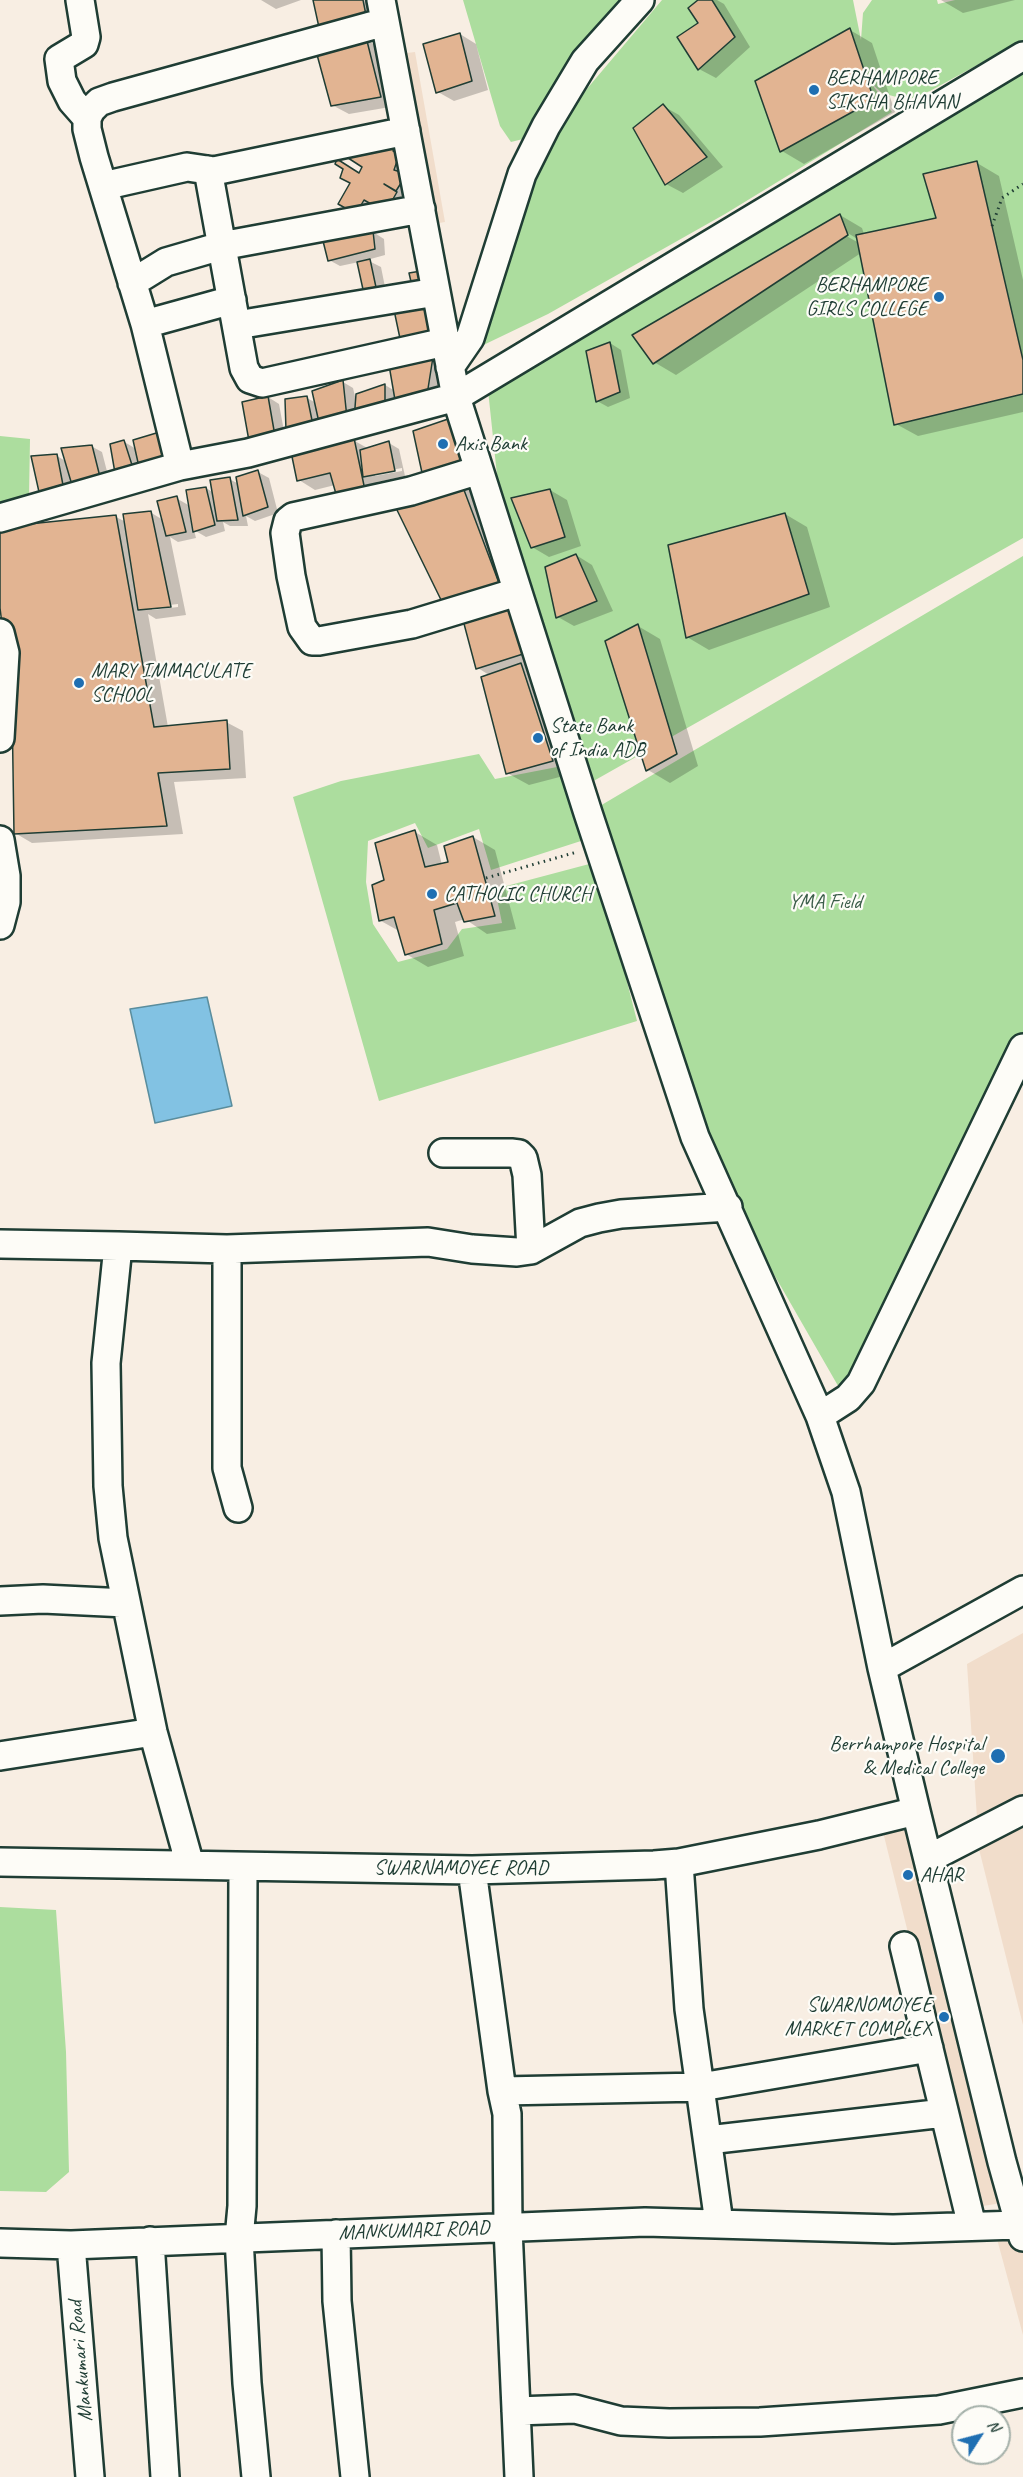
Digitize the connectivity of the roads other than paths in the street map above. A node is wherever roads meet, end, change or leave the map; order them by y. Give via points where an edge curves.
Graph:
1 (80, 0) edge
2 (640, 0) edge
3 (383, 11) edge
4 (1023, 56) edge
5 (87, 118) junction
6 (406, 131) junction
7 (208, 170) junction
8 (103, 186) junction
9 (421, 209) junction
10 (221, 246) junction
11 (132, 283) junction
12 (436, 292) junction
13 (234, 313) junction
14 (145, 324) junction
15 (447, 354) junction
16 (456, 397) junction
17 (180, 466) junction
18 (479, 470) junction
19 (0, 518) edge
20 (517, 592) junction
21 (0, 633) edge
22 (0, 738) edge
23 (0, 840) edge
24 (0, 925) edge
25 (1023, 1048) edge
26 (443, 1153) dead end
27 (728, 1207) junction
28 (0, 1244) edge
29 (118, 1246) junction
30 (226, 1249) junction
31 (531, 1250) junction
32 (820, 1416) junction
33 (237, 1508) dead end
34 (1023, 1590) edge
35 (0, 1601) edge
36 (126, 1603) junction
37 (882, 1668) junction
38 (153, 1732) junction
39 (0, 1756) edge
40 (1023, 1810) edge
41 (916, 1811) junction
42 (928, 1859) junction
43 (0, 1862) edge
44 (680, 1863) junction
45 (190, 1865) junction
46 (243, 1867) junction
47 (472, 1870) junction
48 (904, 1946) dead end
49 (929, 2048) junction
50 (701, 2087) junction
51 (502, 2091) junction
52 (944, 2113) junction
53 (708, 2140) junction
54 (1013, 2158) edge
55 (719, 2223) junction
56 (972, 2226) junction
57 (508, 2228) junction
58 (1021, 2231) edge
59 (336, 2234) junction
60 (239, 2238) junction
61 (150, 2241) junction
62 (0, 2243) edge
63 (71, 2245) junction
64 (1023, 2393) edge
65 (516, 2411) junction
66 (90, 2477) edge
67 (165, 2477) edge
68 (256, 2477) edge
69 (355, 2477) edge
70 (519, 2477) edge

1 - 5 street via 84,44 59,59 62,81
2 - 15 street via 585,62 563,94 522,174 470,338
3 - 5 street via 99,102
3 - 6 street
4 - 16 street
5 - 8 street
6 - 7 street
6 - 9 street
7 - 8 street via 187,167
7 - 10 street
8 - 11 street
9 - 10 street
9 - 12 street
10 - 11 street via 166,262
10 - 13 street
11 - 14 street
12 - 13 street
12 - 15 street
13 - 14 street
13 - 15 street via 246,375 262,383
14 - 17 street
15 - 16 street
16 - 17 street via 248,453
16 - 18 street
17 - 19 street
18 - 20 street
18 - 20 street via 411,491 288,520 285,533 302,627 312,641 319,641 412,624
20 - 27 street via 695,1137
21 - 22 street via 5,653
23 - 24 street via 6,902
25 - 32 street via 861,1383 848,1398
26 - 31 street via 511,1153 523,1158
27 - 31 street via 598,1218 580,1223
27 - 32 street
28 - 29 street
29 - 30 street
29 - 36 street via 106,1363 108,1486
30 - 31 street via 428,1242 500,1252
30 - 33 street via 227,1468
32 - 37 street via 846,1491
34 - 37 street
35 - 36 street
36 - 38 street
37 - 41 street
38 - 39 street
38 - 45 street
40 - 42 street
41 - 42 street
41 - 44 street, SWARNAMOYEE ROAD
42 - 54 street
43 - 45 street, SWARNAMOYEE ROAD
44 - 47 street, SWARNAMOYEE ROAD
44 - 50 street via 689,2009
45 - 46 street, SWARNAMOYEE ROAD
46 - 47 street, SWARNAMOYEE ROAD
46 - 60 street
47 - 51 street
48 - 49 street
49 - 50 street
49 - 52 street
50 - 51 street
50 - 53 street
51 - 57 street via 507,2114
52 - 53 street
52 - 56 street
53 - 55 street
54 - 58 street
55 - 56 street, MANKUMARI ROAD via 892,2229
55 - 57 street, MANKUMARI ROAD
56 - 58 street, MANKUMARI ROAD
57 - 59 street, MANKUMARI ROAD
57 - 65 street
59 - 60 street, MANKUMARI ROAD
59 - 69 street via 337,2301
60 - 61 street, MANKUMARI ROAD
60 - 68 street
61 - 63 street, MANKUMARI ROAD
61 - 67 street
62 - 63 street, MANKUMARI ROAD
63 - 66 street, Mankumari Road
64 - 65 street via 939,2410 760,2422 621,2421 575,2409
65 - 70 street

